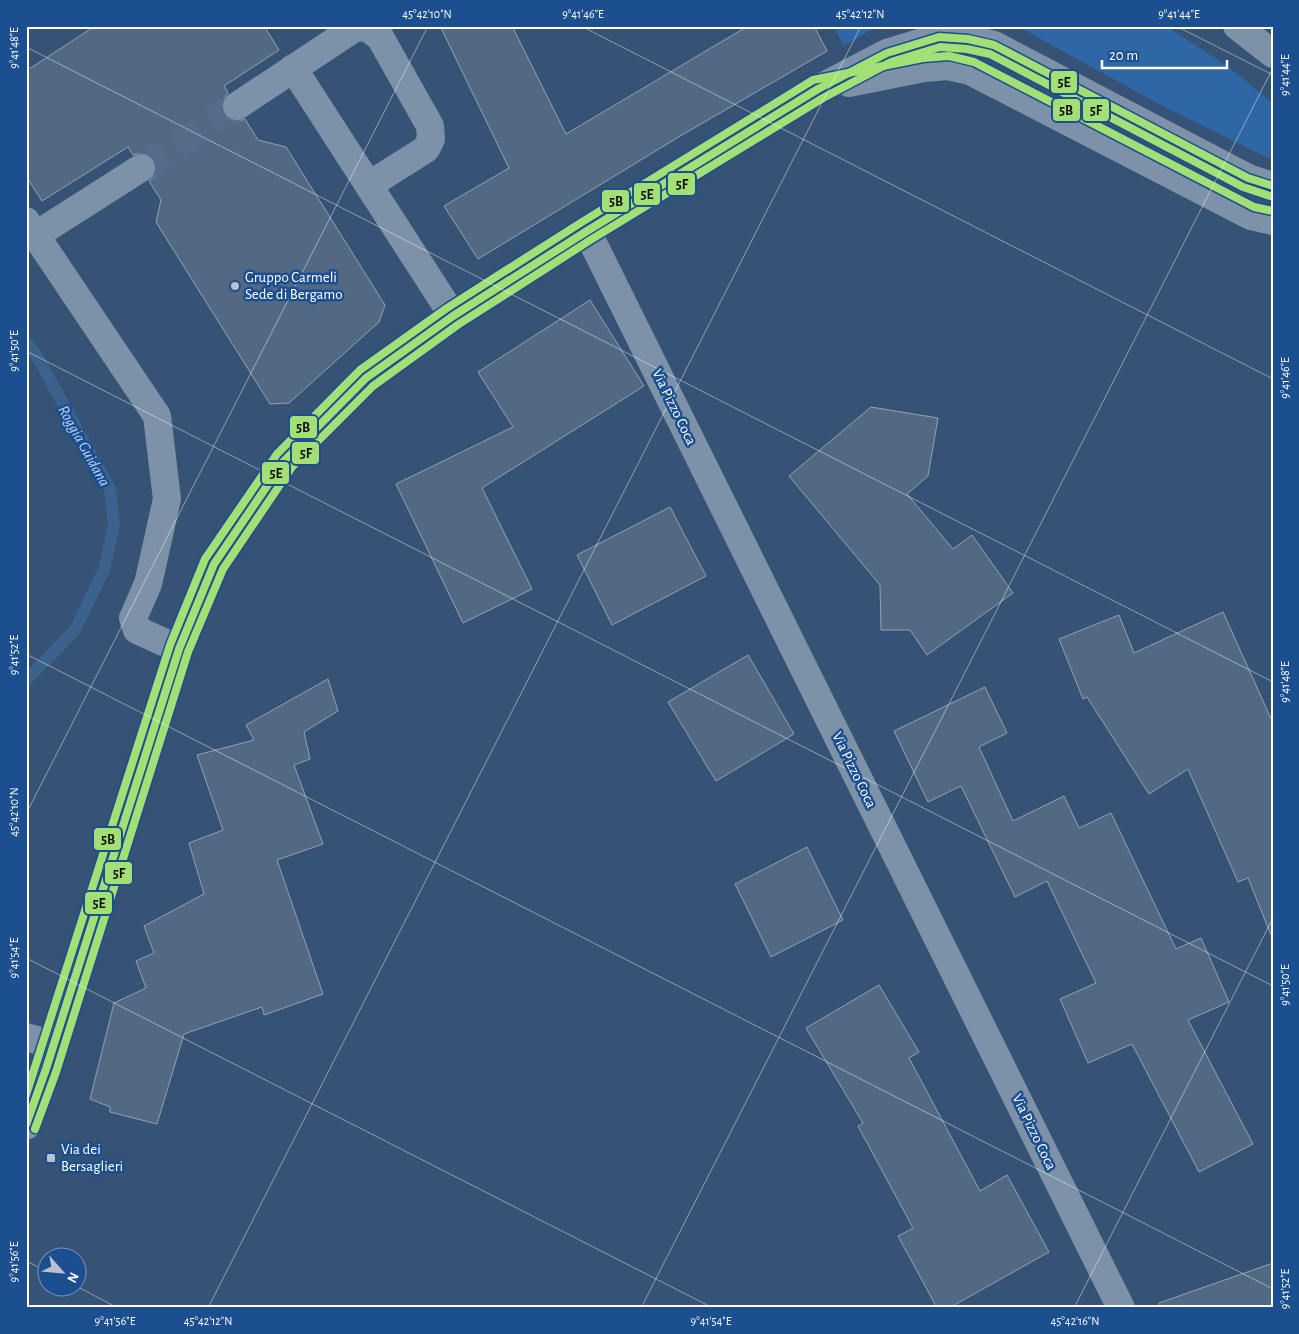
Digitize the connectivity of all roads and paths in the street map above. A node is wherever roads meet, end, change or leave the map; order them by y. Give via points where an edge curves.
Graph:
1 (1237, 26) edge
2 (369, 27) edge
3 (325, 35) edge
4 (1273, 54) edge
5 (293, 68) junction
6 (818, 89) junction
7 (237, 106) tunnel mouth
8 (141, 168) tunnel mouth
9 (369, 185) junction
10 (1273, 186) edge
11 (1273, 221) edge
12 (31, 228) edge
13 (587, 232) junction
14 (453, 316) junction
15 (179, 649) junction
16 (26, 1037) edge
17 (54, 1045) junction
18 (26, 1126) edge
19 (1121, 1308) edge

1 - 4 highway
2 - 3 street
2 - 9 street via 380,37 430,126 431,139 426,150
3 - 5 street
5 - 7 street
5 - 9 street
6 - 10 street via 886,53 939,37 968,39 994,45 1248,178
6 - 11 street via 924,68 948,66 970,71 1251,216
6 - 13 street
8 - 12 street
9 - 14 street
12 - 15 street via 157,416 167,499 148,584 133,618 137,630
13 - 14 street
13 - 19 street, Via Pizzo Coca
14 - 15 street via 366,378 284,461 214,564
15 - 17 street
16 - 17 street
17 - 18 street

